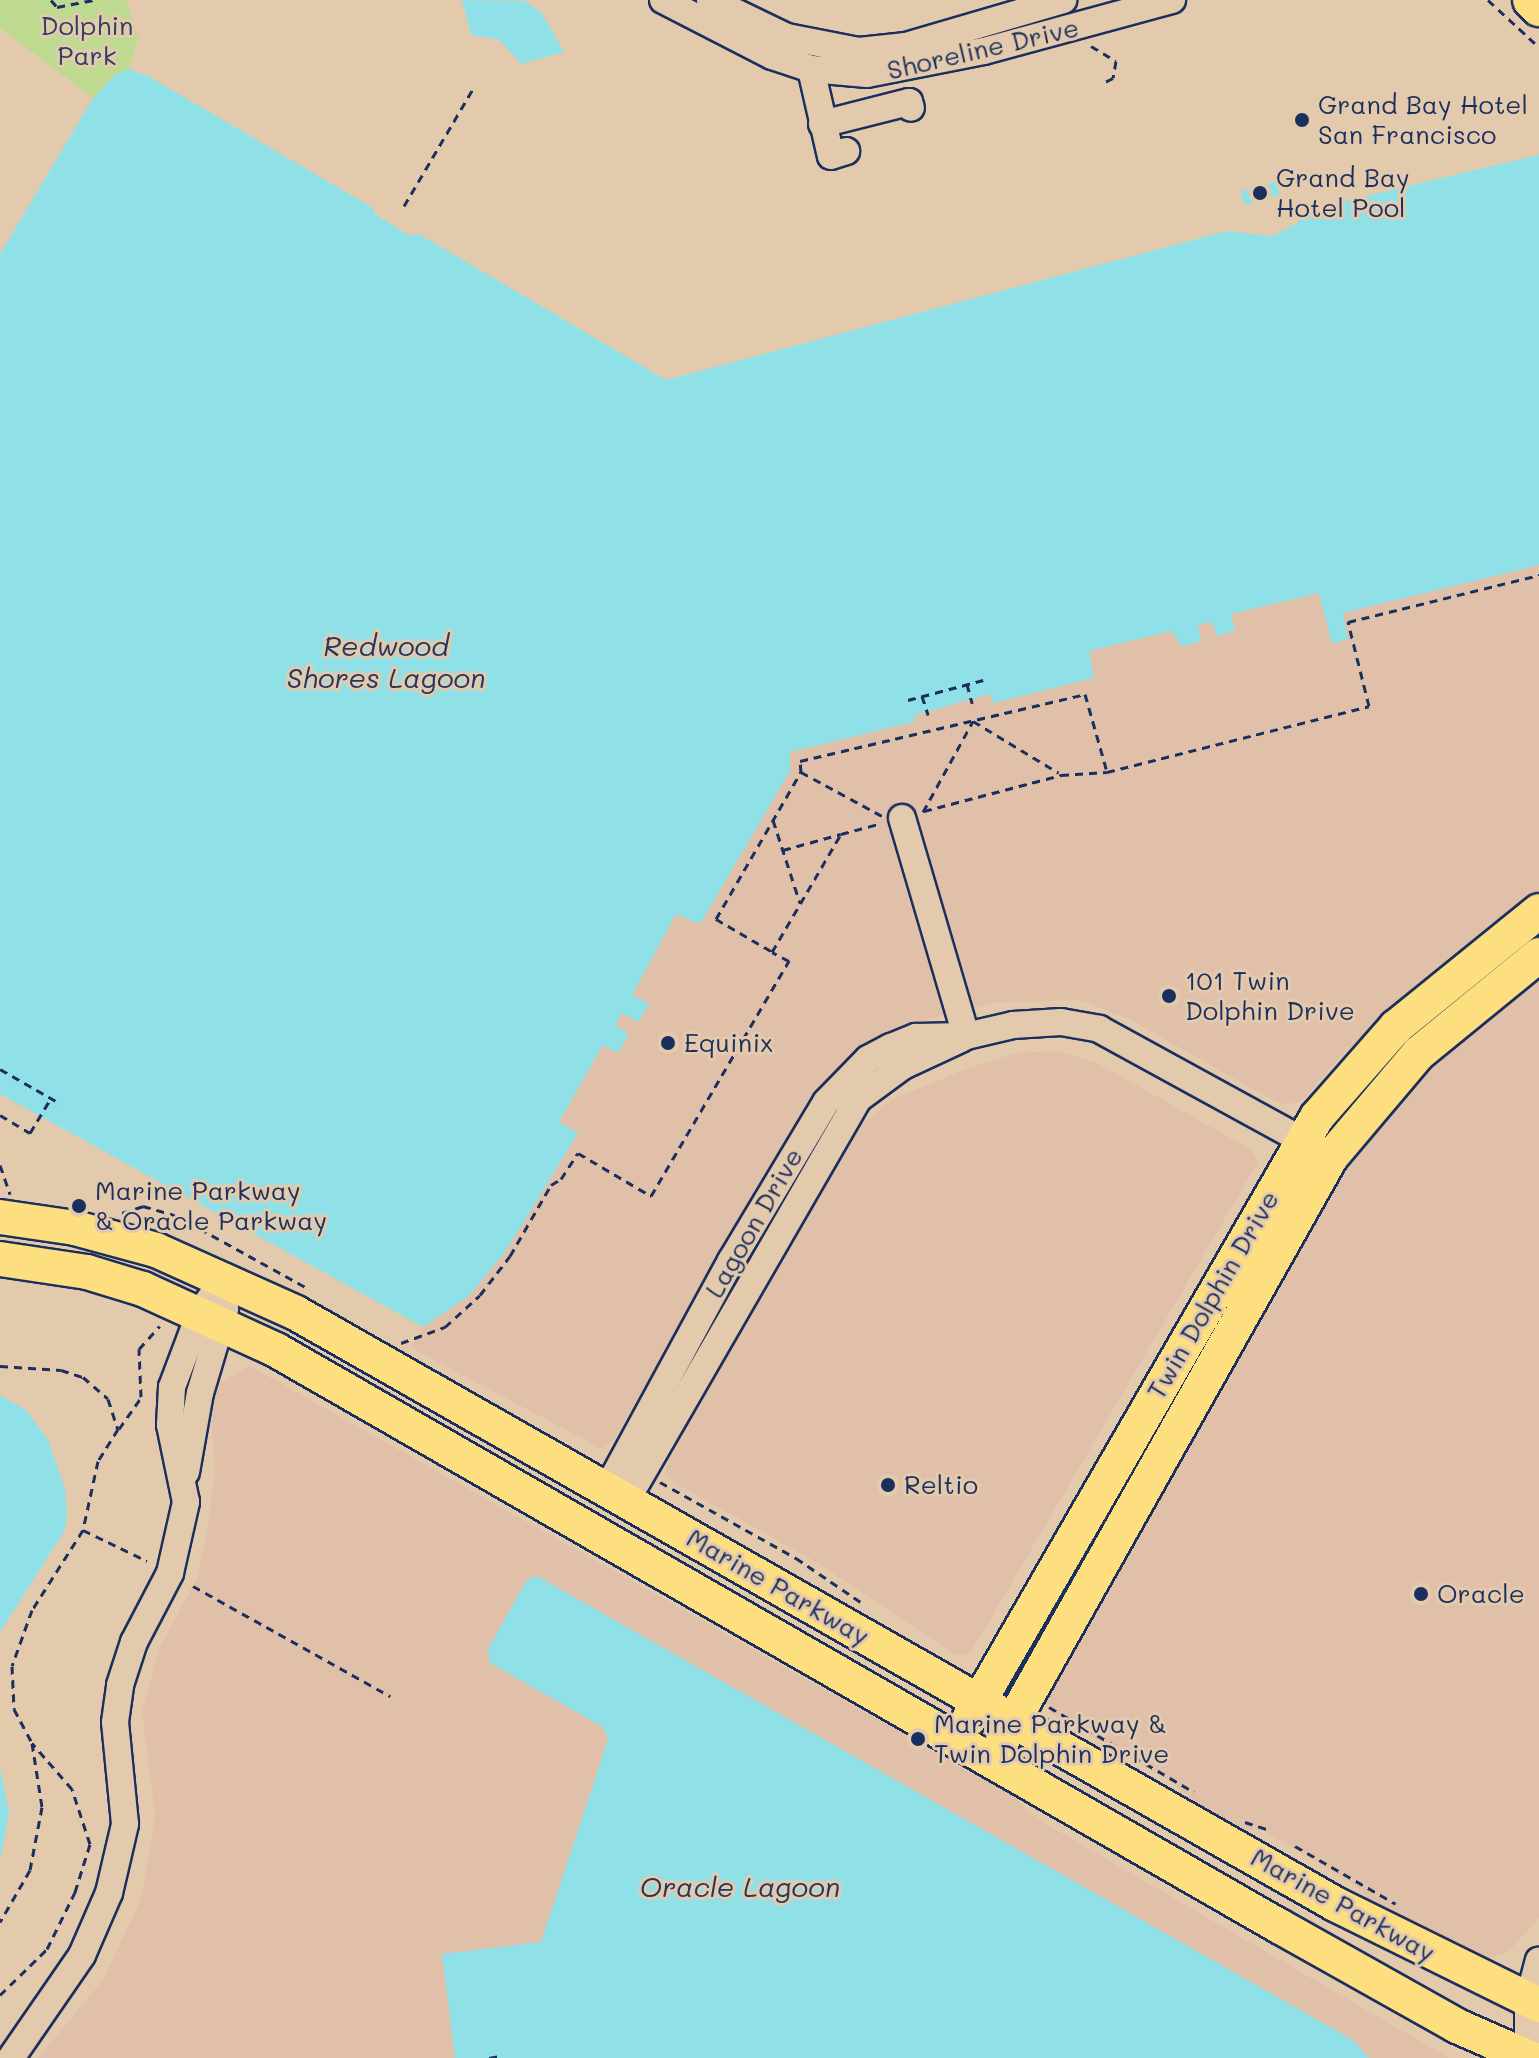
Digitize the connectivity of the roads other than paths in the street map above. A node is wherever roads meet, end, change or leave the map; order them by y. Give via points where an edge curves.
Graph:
1 (663, 0) edge
2 (710, 0) edge
3 (1063, 0) edge
4 (1172, 0) edge
5 (1530, 0) edge
6 (1128, 7) edge
7 (1539, 9) edge
8 (811, 69) junction
9 (911, 108) dead end
10 (822, 124) junction
11 (846, 151) dead end
12 (912, 815) road end
13 (1539, 911) edge
14 (1539, 955) edge
15 (966, 1036) junction
16 (1302, 1139) junction
17 (1331, 1157) junction
18 (5, 1206) edge
19 (0, 1259) edge
20 (225, 1277) junction
21 (212, 1318) junction
22 (617, 1495) junction
23 (980, 1701) junction
24 (1013, 1720) junction
25 (958, 1738) junction
26 (992, 1759) junction
27 (1539, 1960) edge
28 (1534, 2003) edge
29 (11, 2058) edge
30 (1528, 2058) edge

1 - 8 street, Shoreline Drive via 772,56
2 - 3 street, Shoreline Drive via 787,37 867,51 906,46
4 - 6 street, Shoreline Drive
5 - 7 main road
6 - 8 street, Shoreline Drive via 913,68 867,74
8 - 10 street
9 - 10 street via 909,102
10 - 11 street via 831,156
12 - 15 street
13 - 16 main road, Twin Dolphin Drive via 1396,1027
14 - 17 main road, Twin Dolphin Drive via 1419,1053
15 - 16 street, Lagoon Drive via 1013,1025 1061,1022 1099,1029
15 - 22 street, Lagoon Drive via 872,1084 858,1099
16 - 17 street, Lagoon Drive
16 - 23 main road, Twin Dolphin Drive
17 - 24 main road, Twin Dolphin Drive
18 - 20 main road, Marine Parkway via 156,1250
19 - 21 main road, Marine Parkway via 87,1272
20 - 21 street
20 - 22 main road, Marine Parkway
21 - 25 main road, Marine Parkway
21 - 29 street via 172,1387 170,1425 186,1502 170,1573 134,1642 120,1685 115,1722 125,1824 109,1893 82,1955
22 - 23 main road, Marine Parkway
23 - 24 main road, Marine Parkway
23 - 25 main road, Twin Dolphin Drive
24 - 26 main road, Twin Dolphin Drive
24 - 28 main road, Marine Parkway via 1335,1904
25 - 26 main road, Marine Parkway
26 - 30 main road, Marine Parkway via 1457,2026
27 - 28 street
28 - 30 street

